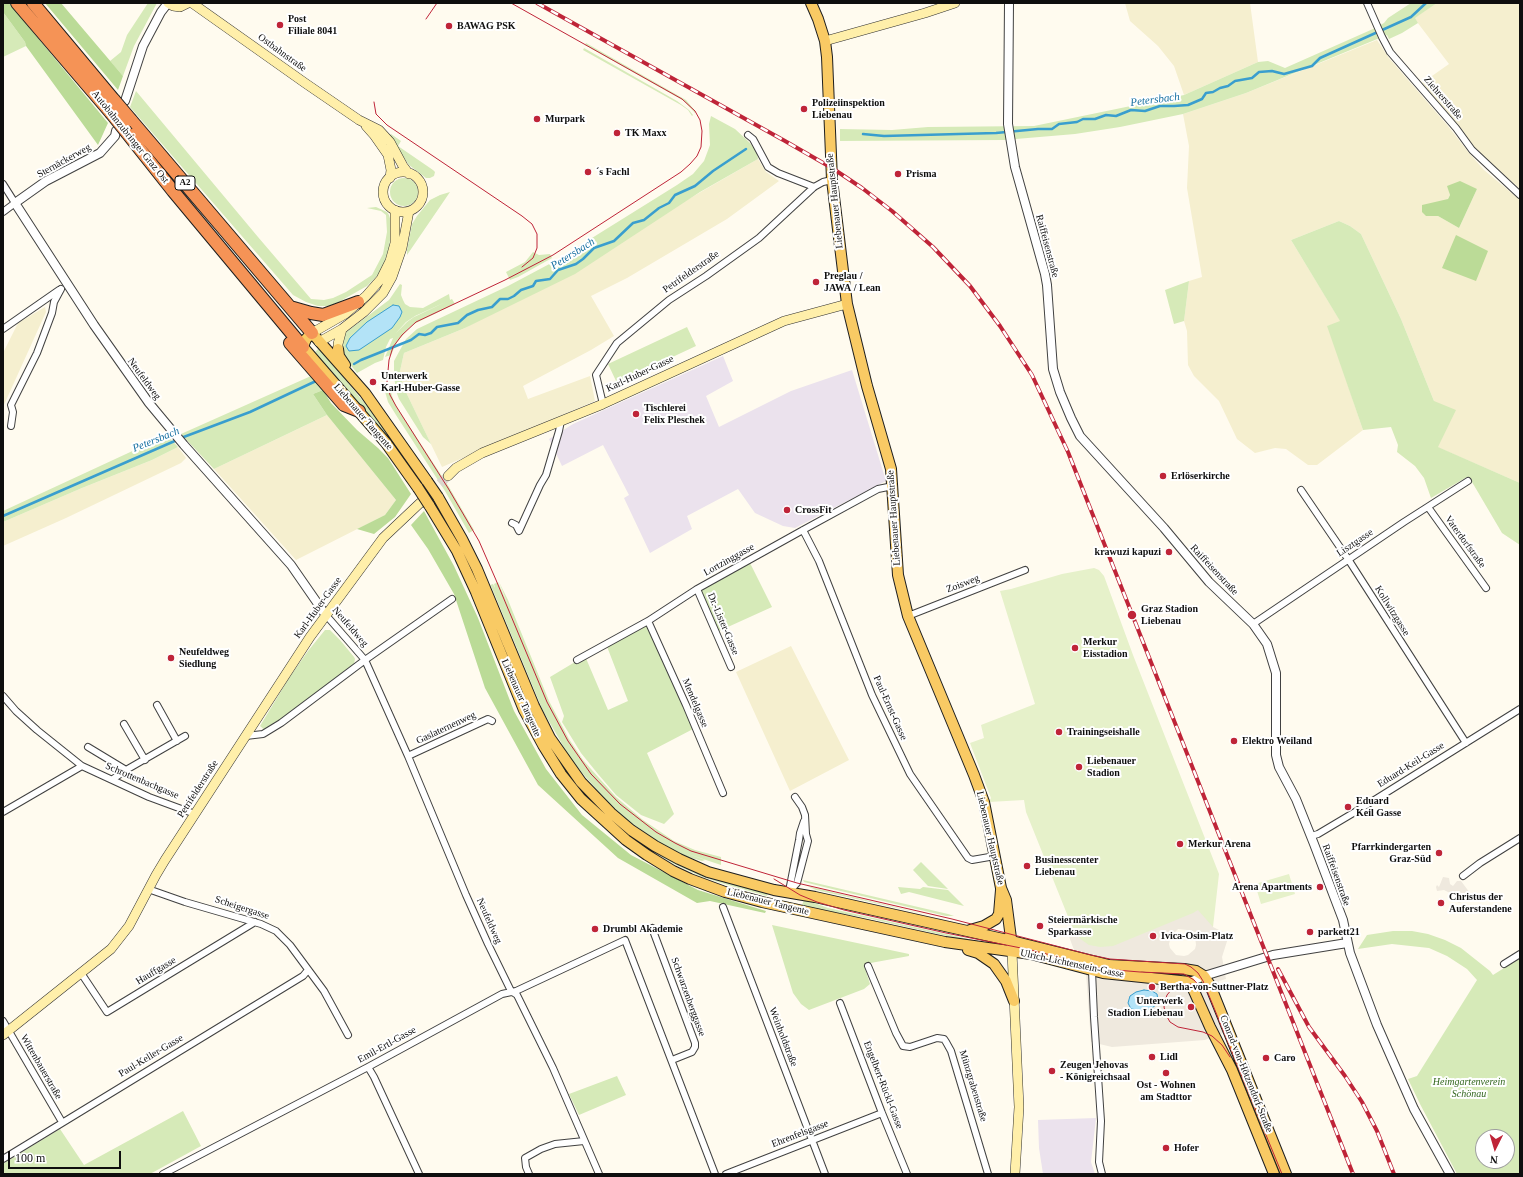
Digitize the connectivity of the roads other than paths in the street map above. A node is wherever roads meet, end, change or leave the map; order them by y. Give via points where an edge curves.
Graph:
1 (17, 3) edge
2 (33, 3) edge
3 (168, 3) edge
4 (188, 3) edge
5 (192, 3) edge
6 (811, 3) edge
7 (955, 3) edge
8 (1009, 3) edge
9 (1367, 3) edge
10 (825, 41) junction
11 (120, 101) junction
12 (359, 120) junction
13 (122, 132) junction
14 (748, 135) dead end
15 (409, 174) junction
16 (390, 178) junction
17 (832, 180) junction
18 (3, 184) edge
19 (814, 187) junction
20 (1520, 195) edge
21 (15, 203) junction
22 (395, 210) junction
23 (3, 212) edge
24 (190, 212) junction
25 (409, 212) junction
26 (64, 287) junction
27 (358, 302) junction
28 (847, 304) junction
29 (290, 307) junction
30 (3, 329) edge
31 (342, 329) junction
32 (316, 338) junction
33 (302, 347) junction
34 (338, 349) joint
35 (355, 382) junction
36 (603, 404) junction
37 (359, 411) junction
38 (561, 421) junction
39 (11, 426) dead end
40 (448, 476) tunnel mouth
41 (1468, 481) dead end
42 (893, 486) junction
43 (1301, 490) dead end
44 (424, 504) junction
45 (1428, 507) junction
46 (512, 523) dead end
47 (803, 530) junction
48 (1348, 559) junction
49 (1025, 570) dead end
50 (1486, 588) dead end
51 (697, 589) junction
52 (452, 599) dead end
53 (325, 614) junction
54 (908, 616) junction
55 (648, 621) junction
56 (1253, 624) junction
57 (365, 660) junction
58 (577, 660) dead end
59 (730, 667) dead end
60 (3, 696) edge
61 (157, 705) dead end
62 (1520, 709) edge
63 (492, 721) dead end
64 (124, 724) dead end
65 (185, 736) dead end
66 (246, 736) junction
67 (176, 741) junction
68 (1466, 743) junction
69 (88, 747) dead end
70 (408, 756) junction
71 (145, 760) junction
72 (82, 766) junction
73 (126, 770) junction
74 (113, 780) junction
75 (723, 793) dead end
76 (795, 797) dead end
77 (3, 812) edge
78 (195, 814) junction
79 (1311, 836) junction
80 (1520, 838) edge
81 (995, 856) junction
82 (1463, 876) dead end
83 (1002, 888) junction
84 (148, 889) junction
85 (788, 893) junction
86 (723, 907) dead end
87 (786, 907) junction
88 (255, 922) junction
89 (652, 928) dead end
90 (964, 930) junction
91 (1012, 941) junction
92 (945, 942) junction
93 (1347, 943) junction
94 (1012, 952) junction
95 (1520, 954) edge
96 (1504, 964) dead end
97 (868, 966) dead end
98 (308, 970) junction
99 (1092, 971) junction
100 (80, 974) junction
101 (1204, 976) junction
102 (1190, 982) junction
103 (511, 991) junction
104 (1014, 1001) junction
105 (840, 1003) dead end
106 (3, 1022) edge
107 (6, 1033) edge
108 (348, 1035) dead end
109 (672, 1060) junction
110 (368, 1067) junction
111 (882, 1113) junction
112 (62, 1122) junction
113 (812, 1140) junction
114 (584, 1141) junction
115 (3, 1159) edge
116 (163, 1174) edge
117 (419, 1174) edge
118 (529, 1174) edge
119 (599, 1174) edge
120 (715, 1174) edge
121 (726, 1174) edge
122 (825, 1174) edge
123 (907, 1174) edge
124 (988, 1174) edge
125 (1015, 1174) edge
126 (1102, 1174) edge
127 (1274, 1174) edge
128 (1286, 1174) edge
129 (1450, 1174) edge

1 - 13 highway, Autobahnzubringer Graz Ost / A2, bridge via 111,114
2 - 11 highway, Autobahnzubringer Graz Ost / A2
3 - 4 main road via 180,7
3 - 11 street via 143,46
5 - 12 main road, Ostbahnstraße
6 - 10 main road, Liebenauer Hauptstraße
7 - 10 main road
8 - 56 street, Raiffeisenstraße via 1010,140 1046,274 1053,369 1071,418 1085,441 1209,582
9 - 20 street, Ziehrerstraße via 1390,52 1472,150
10 - 17 main road, Liebenauer Hauptstraße via 829,80
11 - 29 highway, Autobahnzubringer Graz Ost / A2, bridge via 131,120
12 - 15 main road, Ostbahnstraße via 385,136
12 - 16 main road, Ostbahnstraße via 388,155
13 - 21 street, Sternäckerweg via 114,136 100,153 46,181
13 - 24 highway, Autobahnzubringer Graz Ost / A2
14 - 19 street via 768,167
15 - 16 main road via 399,173
15 - 25 main road, Ostbahnstraße via 420,182 423,191 420,203
16 - 22 main road, Ostbahnstraße via 384,187 384,196 388,205
17 - 19 street, Petrifelderstraße
17 - 28 main road, Liebenauer Hauptstraße
18 - 21 street, Neufeldweg
19 - 36 street, Petrifelderstraße via 759,238 669,300 617,343 596,375
21 - 23 street
21 - 26 street, Neufeldweg
22 - 25 main road
22 - 27 main road via 394,243 387,270 374,288
24 - 33 highway, Autobahnzubringer Graz Ost / A2
24 - 37 highway via 192,223 298,353 344,405
25 - 31 main road, Ostbahnstraße via 402,248 386,288 375,302
26 - 30 street
26 - 39 street via 54,302 37,353 11,405
26 - 53 street, Neufeldweg via 149,403 291,565
27 - 29 highway via 323,315
27 - 32 main road
28 - 36 main road, Karl-Huber-Gasse via 784,321
28 - 42 main road, Liebenauer Hauptstraße via 891,469
29 - 32 highway, Autobahnzubringer Graz Ost / A2
31 - 32 main road, Ostbahnstraße
31 - 34 main road
32 - 33 main road via 306,339
32 - 35 main road, Liebenauer Tangente
33 - 37 main road, Liebenauer Tangente
34 - 35 main road
35 - 85 main road, Liebenauer Tangente, bridge via 392,429 462,538 542,723 581,782 631,830 679,859 708,872
36 - 38 main road, Karl-Huber-Gasse
37 - 44 main road, Liebenauer Tangente, bridge via 418,488
38 - 40 main road, Karl-Huber-Gasse via 482,453 456,468
38 - 46 street via 546,475 519,531
41 - 45 street, Lisztgasse
42 - 47 street, Lortzinggasse via 878,489
42 - 54 main road, Liebenauer Hauptstraße via 898,576
43 - 48 street, Kollwitzgasse
44 - 53 main road, Karl-Huber-Gasse via 382,538
44 - 87 main road, Liebenauer Tangente via 457,551 528,717 557,768 581,798 626,840 673,871 725,892
45 - 48 street, Lisztgasse
45 - 50 street, Vaterdorfstraße
47 - 51 street, Lortzinggasse
47 - 81 street, Paul-Ernst-Gasse via 819,561 872,695 910,774 968,858 972,860
48 - 56 street, Lisztgasse
48 - 68 street, Kollwitzgasse
49 - 54 street, Zoisweg
51 - 55 street, Lortzinggasse
51 - 59 street, Dr.-Lister-Gasse
52 - 57 street
53 - 57 street, Neufeldweg
53 - 66 main road, Karl-Huber-Gasse
54 - 81 main road, Liebenauer Hauptstraße via 984,802
55 - 58 street, Lortzinggasse
55 - 75 street, Mendelgasse
56 - 79 street, Raiffeisenstraße via 1267,644 1276,673 1276,755
57 - 66 street via 263,734
57 - 70 street, Neufeldweg
60 - 72 street, Schrottenbachgasse via 37,730
61 - 67 street
62 - 68 street, Eduard-Keil-Gasse
63 - 70 street, Gaslaternenweg via 488,719
64 - 71 street
65 - 67 street
66 - 78 main road, Petrifelderstraße
67 - 71 street
68 - 79 street, Eduard-Keil-Gasse
69 - 73 street
70 - 103 street, Neufeldweg via 466,895
71 - 73 street
72 - 74 street, Schrottenbachgasse
72 - 77 street
73 - 74 street
74 - 78 street, Schrottenbachgasse
76 - 85 street via 802,807 805,818
78 - 84 main road, Petrifelderstraße
79 - 93 street, Raiffeisenstraße via 1342,920
80 - 82 street
81 - 83 main road, Liebenauer Hauptstraße
83 - 90 main road via 996,919 978,929
83 - 91 main road, Liebenauer Hauptstraße
84 - 88 street, Scheigergasse
84 - 100 main road, Petrifelderstraße via 129,926 110,949
85 - 87 main road
85 - 90 main road, Liebenauer Tangente
86 - 113 street, Weinholdstraße
87 - 92 main road, Liebenauer Tangente
88 - 98 street, Scheigergasse via 276,931
88 - 100 street, Hauffgasse via 107,1012
89 - 109 street, Schwarzenberggasse via 695,1043 692,1052
90 - 91 main road, Liebenauer Tangente
91 - 94 main road, Liebenauer Hauptstraße
91 - 101 main road, Ulrich-Lichtenstein-Gasse via 1109,964 1189,969
92 - 94 main road, Liebenauer Tangente
92 - 104 main road via 978,953 994,964 1006,981
93 - 101 street, Ulrich-Lichtenstein-Gasse via 1273,955
93 - 129 street, Raiffeisenstraße via 1377,1025 1414,1108
94 - 99 main road, Ulrich-Lichtenstein-Gasse via 1031,954
94 - 104 main road
95 - 96 street
97 - 124 street, Münzgrabenstraße via 903,1046 910,1047 937,1038 946,1042 951,1051
98 - 108 street, Scheigergasse via 324,991
98 - 112 street, Paul-Keller-Gasse via 303,976
99 - 102 main road, Ulrich-Lichtenstein-Gasse
99 - 126 street via 1101,1121 1099,1162
100 - 107 main road, Petrifelderstraße
101 - 102 street, Ulrich-Lichtenstein-Gasse
101 - 128 main road, Conrad-von-Hötzendorf-Straße via 1210,985
102 - 127 main road, Conrad-von-Hötzendorf-Straße via 1232,1070
103 - 109 street, Emil-Ertl-Gasse via 516,991 625,940
103 - 110 street, Emil-Ertl-Gasse
103 - 114 street, Neufeldweg via 517,995 553,1068
104 - 125 main road via 1019,1108
105 - 111 street, Engelbert-Rückl-Gasse
106 - 107 street, Wittenbauerstraße
107 - 112 street, Wittenbauerstraße
109 - 120 street
110 - 116 street, Emil-Ertl-Gasse
110 - 117 street
111 - 113 street, Ehrenfelsgasse
111 - 123 street, Engelbert-Rückl-Gasse
112 - 115 street, Paul-Keller-Gasse
113 - 121 street, Ehrenfelsgasse
113 - 122 street, Weinholdstraße
114 - 118 street via 555,1144 530,1155 525,1158
114 - 119 street, Neufeldweg

